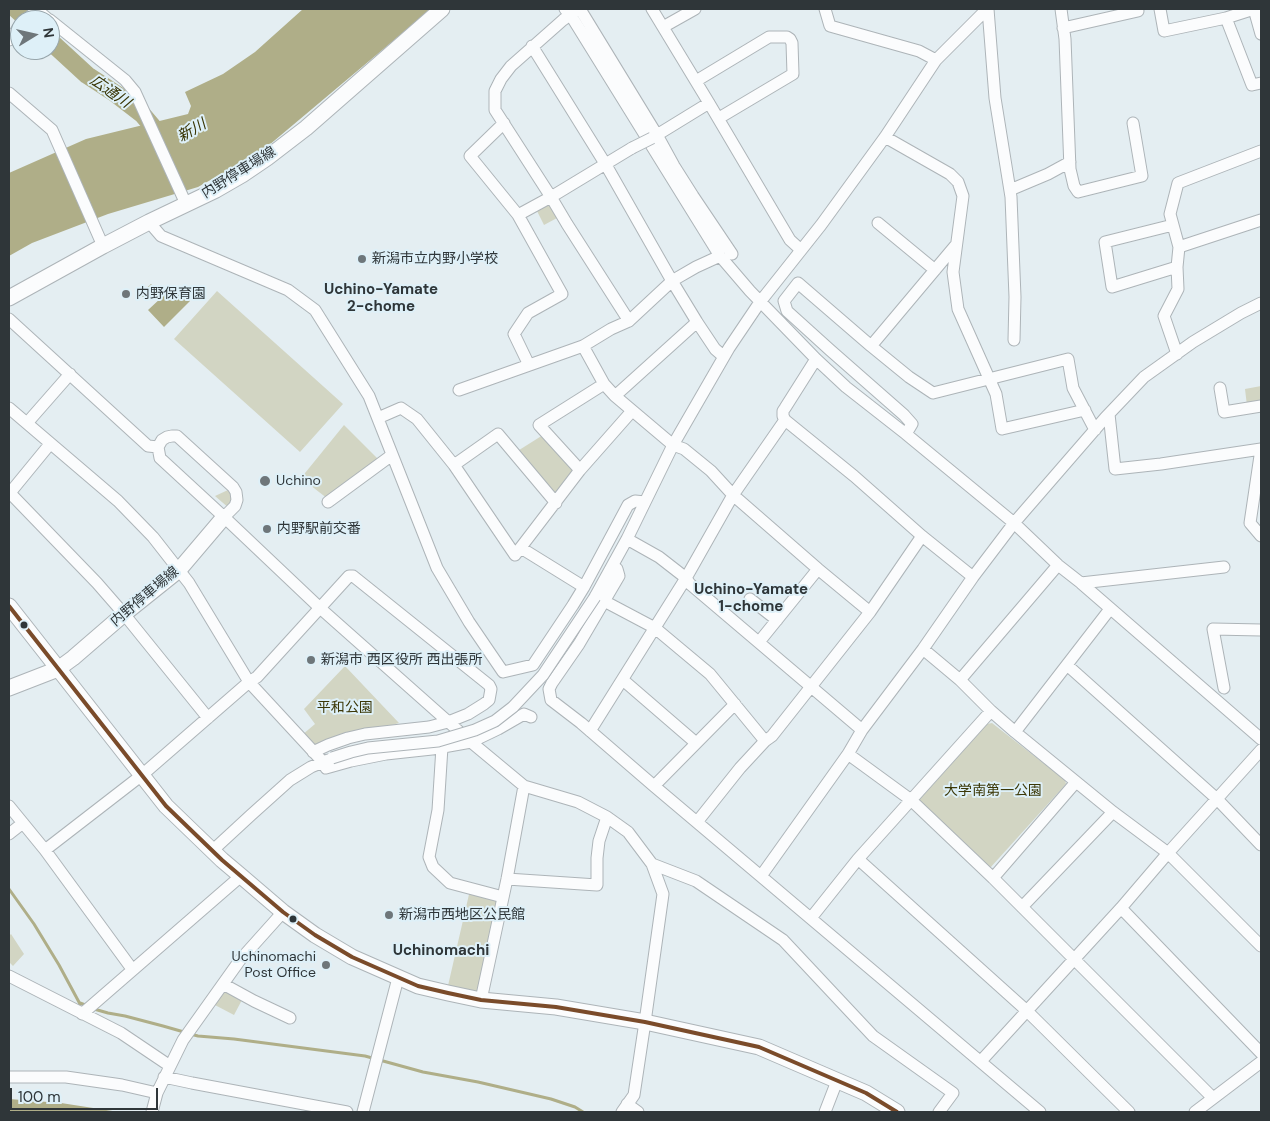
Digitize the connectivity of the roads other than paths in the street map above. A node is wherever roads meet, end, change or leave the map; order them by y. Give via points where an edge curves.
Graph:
1 (442, 9) edge
2 (652, 9) edge
3 (695, 9) edge
4 (826, 9) edge
5 (988, 9) edge
6 (1061, 9) edge
7 (1137, 9) edge
8 (1160, 9) edge
9 (1208, 9) edge
10 (1254, 9) edge
11 (573, 10) edge
12 (1226, 18) junction
13 (1210, 21) junction
14 (663, 27) junction
15 (60, 28) edge
16 (1063, 28) junction
17 (1261, 34) edge
18 (532, 46) junction
19 (936, 60) junction
20 (696, 82) junction
21 (1261, 83) edge
22 (9, 93) edge
23 (709, 103) junction
24 (719, 118) junction
25 (504, 123) junction
26 (1133, 124) dead end
27 (654, 136) junction
28 (885, 137) junction
29 (1261, 151) edge
30 (1070, 162) junction
31 (606, 165) junction
32 (1010, 190) junction
33 (551, 197) junction
34 (186, 204) junction
35 (518, 215) junction
36 (1261, 220) edge
37 (149, 222) junction
38 (878, 223) dead end
39 (1173, 225) junction
40 (103, 246) junction
41 (955, 246) junction
42 (1178, 247) junction
43 (800, 250) junction
44 (732, 254) dead end
45 (720, 256) junction
46 (1177, 267) junction
47 (935, 270) junction
48 (672, 282) junction
49 (9, 298) edge
50 (760, 302) junction
51 (1261, 303) edge
52 (9, 319) edge
53 (630, 321) junction
54 (697, 322) junction
55 (1014, 340) dead end
56 (583, 346) junction
57 (871, 346) junction
58 (1177, 354) junction
59 (723, 356) junction
60 (816, 359) junction
61 (529, 366) junction
62 (70, 374) junction
63 (989, 380) junction
64 (604, 384) junction
65 (1220, 388) dead end
66 (460, 390) dead end
67 (615, 396) junction
68 (1261, 406) edge
69 (9, 408) edge
70 (1085, 410) junction
71 (632, 411) junction
72 (1109, 414) junction
73 (378, 418) junction
74 (785, 420) junction
75 (27, 423) junction
76 (1095, 430) junction
77 (906, 434) junction
78 (50, 444) junction
79 (673, 445) junction
80 (158, 447) junction
81 (392, 455) junction
82 (454, 465) junction
83 (580, 470) junction
84 (9, 493) edge
85 (733, 494) junction
86 (328, 502) dead end
87 (645, 502) junction
88 (556, 503) junction
89 (224, 517) junction
90 (1014, 523) junction
91 (1260, 531) edge
92 (922, 536) junction
93 (627, 539) junction
94 (521, 548) junction
95 (1058, 565) junction
96 (1224, 567) dead end
97 (818, 569) junction
98 (180, 570) junction
99 (686, 578) junction
100 (973, 578) junction
101 (1081, 583) junction
102 (584, 587) junction
103 (600, 599) junction
104 (750, 599) dead end
105 (9, 606) edge
106 (320, 608) junction
107 (1110, 609) junction
108 (870, 612) junction
109 (124, 614) junction
110 (777, 620) junction
111 (655, 628) junction
112 (1261, 630) edge
113 (759, 642) junction
114 (923, 648) junction
115 (1067, 665) junction
116 (58, 669) junction
117 (623, 680) junction
118 (960, 680) junction
119 (249, 682) junction
120 (810, 686) junction
121 (9, 688) edge
122 (1224, 688) dead end
123 (735, 704) junction
124 (991, 711) junction
125 (208, 718) junction
126 (531, 718) dead end
127 (448, 722) junction
128 (862, 730) junction
129 (590, 731) junction
130 (1015, 732) junction
131 (1261, 739) edge
132 (471, 742) junction
133 (696, 742) junction
134 (765, 742) junction
135 (442, 747) junction
136 (1261, 750) edge
137 (313, 752) junction
138 (848, 754) junction
139 (327, 760) junction
140 (142, 775) junction
141 (1076, 782) junction
142 (524, 786) junction
143 (654, 786) junction
144 (1218, 799) junction
145 (911, 800) junction
146 (9, 806) edge
147 (1113, 812) junction
148 (607, 817) junction
149 (697, 822) junction
150 (23, 823) junction
151 (9, 834) edge
152 (1261, 845) edge
153 (45, 850) junction
154 (212, 851) junction
155 (1168, 854) junction
156 (858, 859) junction
157 (652, 864) junction
158 (241, 876) junction
159 (761, 876) junction
160 (994, 878) junction
161 (507, 880) junction
162 (503, 897) junction
163 (1022, 907) junction
164 (1121, 908) junction
165 (282, 912) junction
166 (811, 918) junction
167 (1261, 946) edge
168 (1074, 959) junction
169 (132, 969) junction
170 (9, 976) edge
171 (398, 978) junction
172 (223, 984) junction
173 (481, 1000) junction
174 (1027, 1010) junction
175 (82, 1014) junction
176 (290, 1018) dead end
177 (645, 1022) junction
178 (1261, 1054) edge
179 (981, 1061) junction
180 (1261, 1062) edge
181 (167, 1072) junction
182 (9, 1077) edge
183 (837, 1081) junction
184 (157, 1093) junction
185 (1213, 1098) junction
186 (624, 1108) edge
187 (152, 1112) edge
188 (347, 1112) edge
189 (363, 1112) edge
190 (638, 1112) edge
191 (825, 1112) edge
192 (897, 1112) edge
193 (939, 1112) edge
194 (1040, 1112) edge
195 (1129, 1112) edge
196 (1195, 1112) edge

1 - 34 main road, 内野停車場線 via 267,158 216,190
2 - 14 street
3 - 14 street
4 - 19 street via 830,26 919,51
5 - 19 street
5 - 32 street via 995,98
6 - 16 street
7 - 16 street
8 - 13 street via 1164,31
9 - 13 street
10 - 12 street
10 - 17 street
11 - 18 street
11 - 27 street
11 - 45 street
12 - 13 street
12 - 21 street via 1252,85
14 - 20 street
15 - 34 street via 125,80 135,92
16 - 30 street
18 - 25 street via 511,66 495,91 495,110
18 - 31 street
19 - 28 street
20 - 23 street
20 - 24 street via 770,37 790,38 793,74
22 - 40 street via 52,130
23 - 24 street
23 - 27 street
24 - 43 street via 790,240
25 - 33 street
25 - 35 street via 470,156
26 - 30 street via 1142,176 1078,192
27 - 31 street, bridge
27 - 44 street
28 - 41 street via 950,174 958,182 963,196
28 - 43 street
29 - 39 street via 1178,183 1170,214
30 - 32 street
31 - 33 street
31 - 48 street
32 - 55 street
33 - 35 street
33 - 53 street
34 - 37 main road, 内野停車場線
35 - 61 street via 562,294 528,313 514,334
36 - 42 street
37 - 40 main road, 内野停車場線
37 - 73 street via 161,236 288,290 315,310 369,396
38 - 47 street
39 - 42 street
39 - 46 street via 1105,242 1112,287
40 - 49 main road, 内野停車場線
41 - 47 street
41 - 63 street via 953,272 958,310
42 - 46 street
43 - 50 street
45 - 48 street
45 - 50 street
46 - 58 street via 1178,289 1164,316
47 - 57 street
48 - 53 street
48 - 54 street
50 - 59 street
50 - 60 street
51 - 58 street
52 - 62 street
53 - 56 street
54 - 59 street
54 - 67 street
56 - 61 street
56 - 64 street
57 - 63 street via 933,393
57 - 77 street via 798,283 784,300 788,311 904,415 912,424
58 - 72 street via 1144,377
59 - 79 street
60 - 74 street via 783,411
60 - 77 street
61 - 66 street
62 - 75 street
62 - 80 street via 148,446
63 - 70 street via 1068,359 1073,388
63 - 70 street via 996,394 1002,429
64 - 67 street
64 - 83 street via 540,425
65 - 68 street via 1224,412
67 - 71 street
69 - 75 street
70 - 76 street
71 - 79 street
71 - 83 street
72 - 76 street
72 - 91 street via 1115,469 1261,449 1250,523
73 - 81 street
73 - 82 street via 401,408 417,420
74 - 85 street
74 - 92 street
75 - 78 street
76 - 90 street
77 - 90 street
78 - 84 street
78 - 98 street via 118,500
79 - 85 street via 684,449 712,471
79 - 87 street
80 - 89 street via 160,458
80 - 89 street via 167,437 177,436 233,487 237,500
81 - 86 street
81 - 102 street via 437,568 503,672 532,665
82 - 88 street via 498,434
82 - 94 street via 515,556
83 - 88 street
84 - 109 street
85 - 97 street
85 - 99 street
87 - 93 street
87 - 102 street via 635,501 628,505
88 - 94 street
89 - 98 main road, 内野停車場線
89 - 106 street
90 - 95 street
90 - 100 street
92 - 100 street
92 - 108 street
93 - 99 street via 660,557
93 - 103 street
94 - 102 street
95 - 101 street
95 - 118 street
96 - 101 street
97 - 108 street
97 - 110 street
98 - 109 main road, 内野停車場線
98 - 119 street
99 - 111 street
99 - 113 street
100 - 114 street
101 - 107 street
103 - 111 street
103 - 129 street via 579,644 549,689 551,700
103 - 139 street, bridge via 543,675 495,721 438,741 368,748
104 - 110 street
105 - 116 main road
106 - 119 street
106 - 127 street
106 - 127 street via 346,579 353,576 489,685 489,700
107 - 115 street
107 - 131 street
108 - 120 street
109 - 116 main road, 内野停車場線
109 - 125 street
110 - 113 street
111 - 117 street
111 - 123 street via 710,674
112 - 122 street via 1213,629
113 - 120 street
114 - 118 street
114 - 128 street
115 - 130 street
115 - 144 street
116 - 121 main road, 内野停車場線
116 - 140 main road
117 - 129 street
117 - 133 street
118 - 124 street
119 - 125 street
119 - 137 street
120 - 128 street
120 - 134 street
123 - 133 street
123 - 134 street
124 - 130 street
124 - 145 street
125 - 140 street
126 - 132 street via 524,714
127 - 132 street
127 - 137 street via 365,734
128 - 138 street
129 - 143 street
130 - 141 street
132 - 135 street
132 - 142 street
133 - 143 street
134 - 149 street
135 - 139 street via 386,754 326,768
135 - 162 street via 438,810 429,857 433,867 450,883
136 - 144 street
137 - 139 street
138 - 145 street
138 - 159 street
139 - 154 street via 290,780
140 - 153 street
140 - 154 main road via 166,806
141 - 147 street
141 - 160 street
142 - 148 street via 578,802
142 - 161 street
143 - 149 street
144 - 152 street
144 - 155 street
145 - 156 street
145 - 160 street
146 - 150 street
147 - 155 street
147 - 163 street
148 - 157 street via 628,832
148 - 161 street via 599,841 597,885
149 - 159 street
150 - 151 street
150 - 153 street
153 - 169 street
154 - 158 main road
155 - 164 street
155 - 167 street
156 - 166 street
156 - 174 street
157 - 177 street via 663,894
157 - 193 street via 696,881 783,940 873,1036 953,1093
158 - 165 main road
158 - 169 street
159 - 166 street
160 - 163 street
161 - 162 street
162 - 173 street
163 - 168 street
164 - 168 street
164 - 178 street
165 - 171 main road via 345,953
165 - 172 street
166 - 179 street
168 - 174 street
168 - 185 street
169 - 175 street
170 - 175 street
171 - 173 main road via 418,986
171 - 189 street
172 - 176 street
172 - 181 street via 183,1040
173 - 177 main road via 556,1007
174 - 179 street
174 - 195 street
175 - 181 street via 121,1034
177 - 183 main road via 760,1047
177 - 186 street via 634,1095
179 - 194 street
180 - 185 street
181 - 184 street
181 - 188 street via 192,1083
182 - 184 street via 66,1077
183 - 191 street
183 - 192 main road via 866,1093
184 - 187 street
185 - 196 street
186 - 190 street

